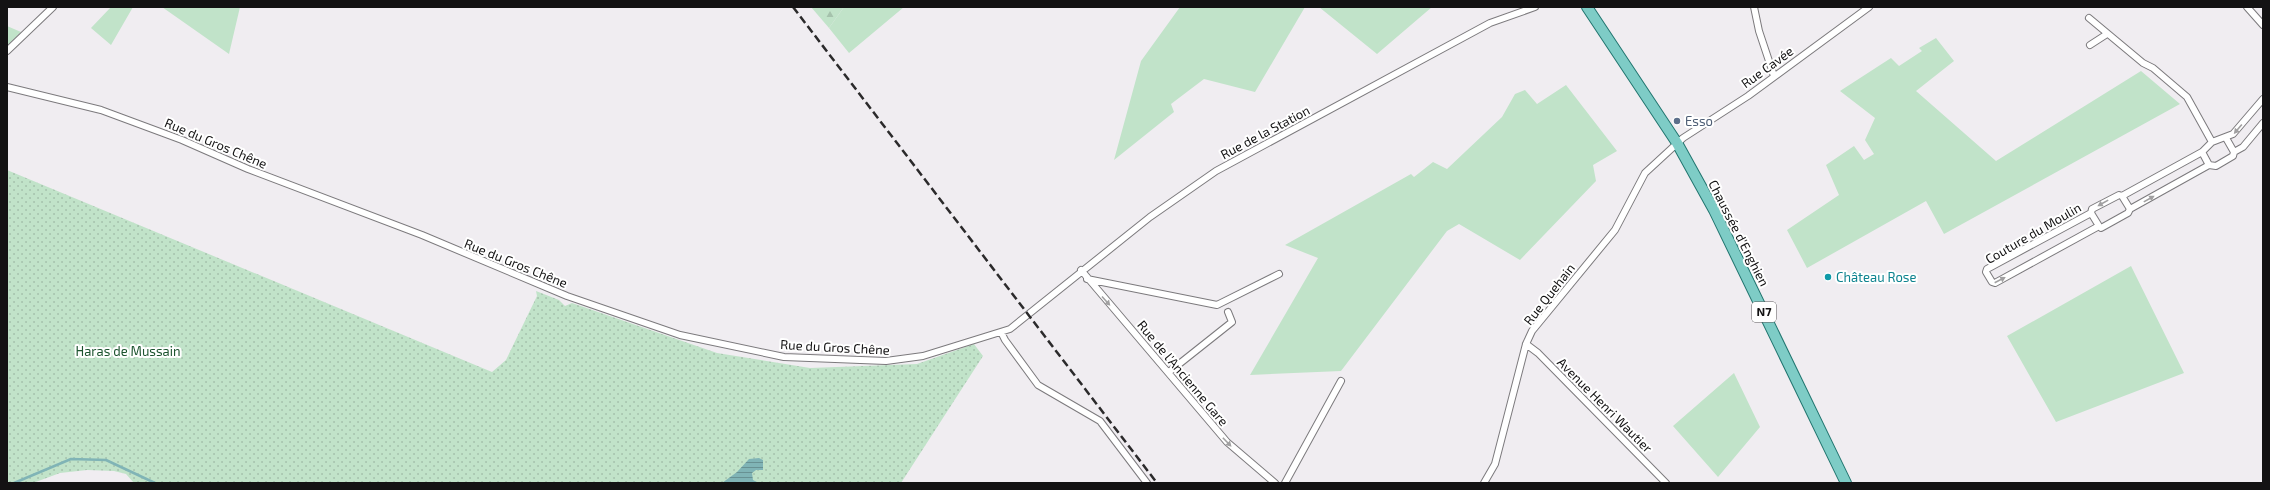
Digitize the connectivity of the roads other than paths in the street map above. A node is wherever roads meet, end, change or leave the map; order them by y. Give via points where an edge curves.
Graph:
1 (53, 7) edge
2 (1536, 7) edge
3 (1587, 7) edge
4 (1754, 7) edge
5 (1869, 7) edge
6 (2247, 7) edge
7 (2089, 18) dead end
8 (2263, 25) edge
9 (2107, 34) junction
10 (2090, 45) dead end
11 (7, 51) edge
12 (1774, 76) junction
13 (7, 87) edge
14 (2263, 99) edge
15 (2263, 122) edge
16 (2226, 138) junction
17 (2212, 142) junction
18 (1678, 143) junction
19 (2202, 152) junction
20 (2234, 152) junction
21 (2209, 166) junction
22 (2122, 196) junction
23 (2130, 209) junction
24 (2091, 213) junction
25 (2098, 226) junction
26 (1081, 270) junction
27 (1279, 274) dead end
28 (1087, 279) junction
29 (1228, 312) dead end
30 (1028, 314) joint
31 (1001, 332) junction
32 (1526, 344) junction
33 (1169, 372) junction
34 (1341, 381) dead end
35 (1147, 483) edge
36 (1274, 483) edge
37 (1285, 483) edge
38 (1484, 483) edge
39 (1666, 483) edge
40 (1846, 483) edge

1 - 11 street
2 - 26 street, Rue de la Station via 1490,23 1216,171
3 - 18 main road, Chaussée d'Enghien / N7
4 - 12 street
5 - 12 street, Rue Cavée
6 - 8 street
7 - 9 street
9 - 10 street
9 - 17 street via 2187,97
12 - 18 street, Rue Cavée
13 - 31 street, Rue du Gros Chêne via 107,112 422,235 567,296 704,341 784,357 886,361 923,356
14 -> 16 street, Couture du Moulin via 2233,134
15 - 20 street, Couture du Moulin via 2243,146
16 - 17 street, Couture du Moulin
16 - 20 street
17 - 19 street, Couture du Moulin
18 - 32 street, Rue Quehain via 1645,173 1615,230 1538,322
18 - 40 main road, Chaussée d'Enghien / N7 via 1714,210
19 - 21 street
19 - 22 street, Couture du Moulin
20 - 21 street, Couture du Moulin via 2233,156 2216,166
23 -> 21 street, Couture du Moulin
22 - 23 street
22 -> 24 street, Couture du Moulin via 2118,195 2092,209
23 - 25 street, Couture du Moulin via 2128,213 2101,228
24 - 25 street
24 -> 25 street, Couture du Moulin via 1987,269 1986,272 1995,283
26 - 28 street, Rue de l'Ancienne Gare
26 - 30 street, Rue de la Station
27 - 28 street via 1218,305
28 -> 33 street, Rue de l'Ancienne Gare
29 - 33 street via 1232,322
30 - 31 street, Rue du Gros Chêne via 1010,329
31 - 35 street via 1004,340 1038,385 1100,421
32 - 38 street, Rue Quehain via 1495,464
32 - 39 street, Avenue Henri Wautier via 1538,353
33 -> 36 street, Rue de l'Ancienne Gare via 1227,442
34 - 37 street

